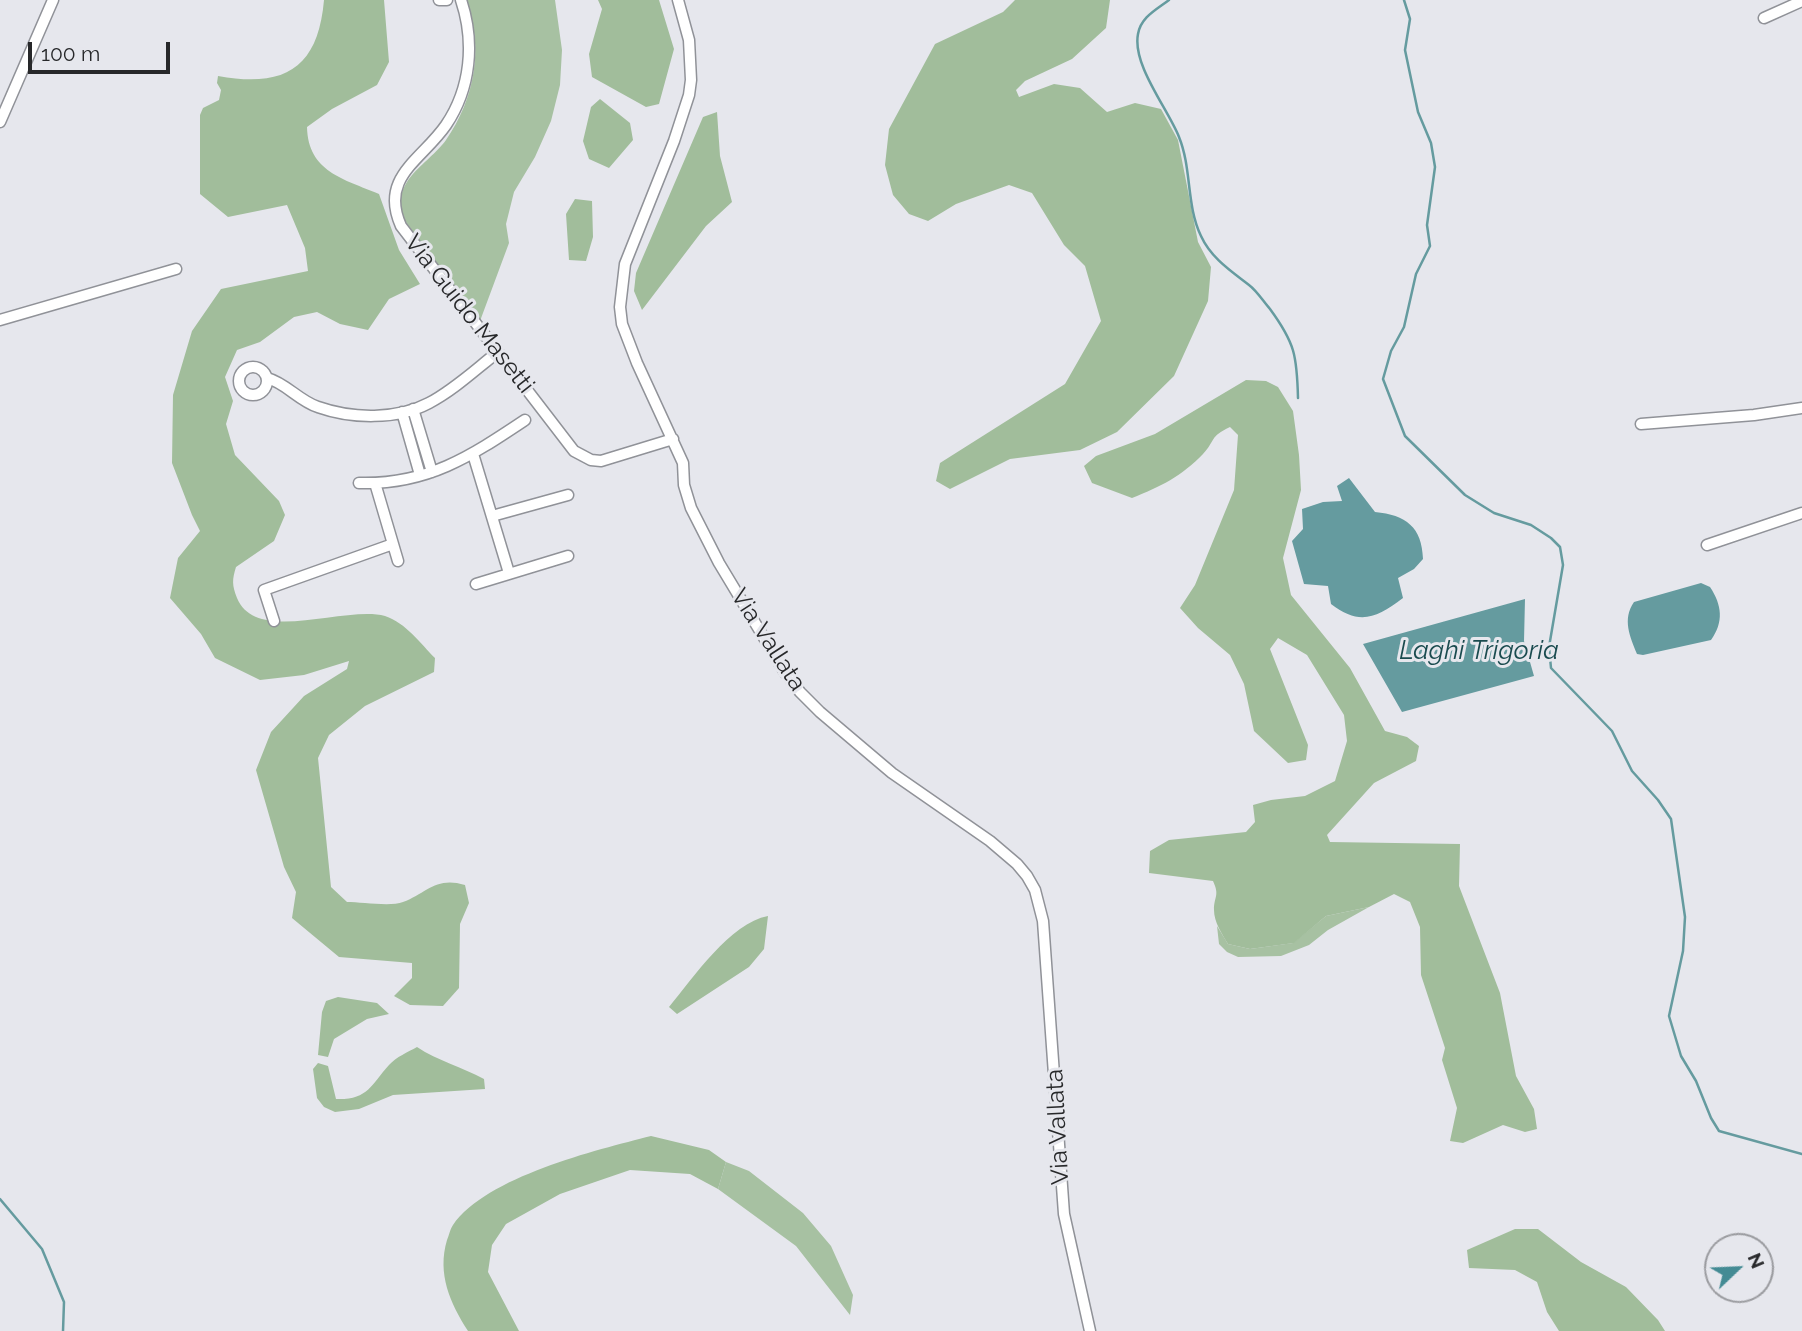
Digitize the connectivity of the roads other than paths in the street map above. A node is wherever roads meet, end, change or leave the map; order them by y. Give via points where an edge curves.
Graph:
1 (53, 0) edge
2 (439, 0) edge
3 (447, 0) edge
4 (461, 0) edge
5 (678, 0) edge
6 (1802, 1) edge
7 (1763, 18) dead end
8 (0, 122) edge
9 (176, 269) dead end
10 (0, 320) edge
11 (498, 352) junction
12 (267, 378) dead end
13 (1802, 408) edge
14 (413, 409) junction
15 (402, 412) junction
16 (525, 419) dead end
17 (1640, 424) dead end
18 (673, 439) junction
19 (473, 454) junction
20 (432, 472) junction
21 (420, 475) junction
22 (359, 483) dead end
23 (375, 483) junction
24 (568, 495) dead end
25 (1802, 513) edge
26 (492, 516) junction
27 (393, 544) junction
28 (1707, 545) dead end
29 (568, 556) dead end
30 (398, 561) dead end
31 (509, 573) junction
32 (476, 584) dead end
33 (274, 621) dead end
34 (1090, 1331) edge

1 - 8 street
2 - 3 street
4 - 11 street, Via Guido Masetti via 470,49 464,88 446,125 400,178 395,206 405,233
5 - 18 street, Via Vallata via 690,51 689,95 625,264 620,307 637,363
6 - 7 street
9 - 10 street
11 - 14 street via 438,398
11 - 18 street, Via Guido Masetti via 582,457 601,461
12 - 15 street via 325,410 364,415
13 - 17 street
14 - 15 street
14 - 20 street
15 - 21 street
16 - 19 street
18 - 34 street, Via Vallata via 699,526 800,692 892,773 990,841 1032,883 1043,921 1063,1214
19 - 20 street
19 - 26 street
20 - 21 street
21 - 23 street
22 - 23 street
23 - 27 street
24 - 26 street
25 - 28 street
26 - 31 street
27 - 30 street
27 - 33 street via 264,590
29 - 31 street
31 - 32 street

